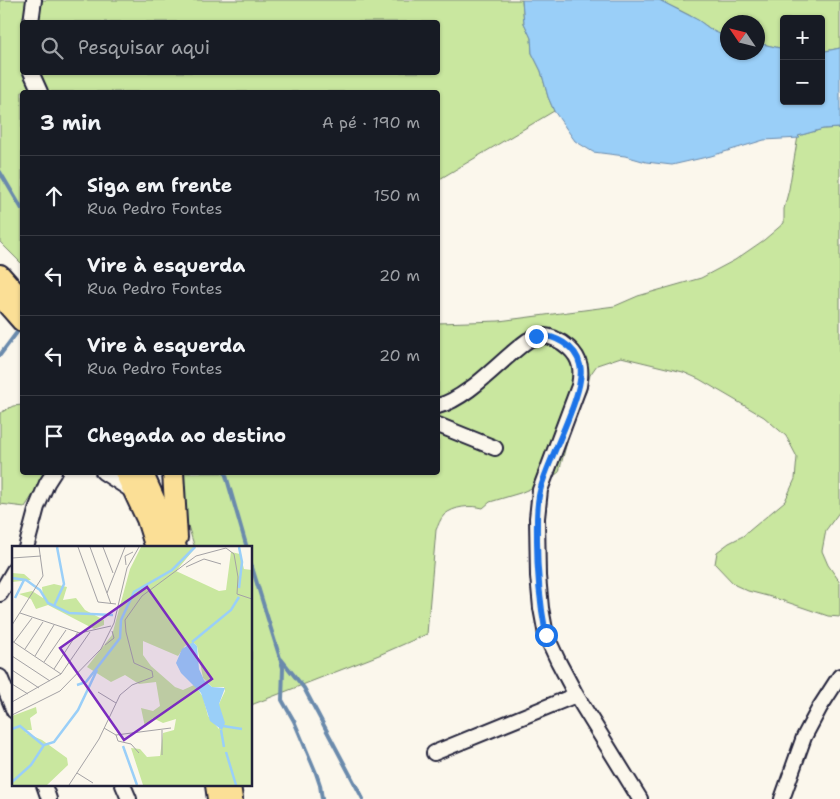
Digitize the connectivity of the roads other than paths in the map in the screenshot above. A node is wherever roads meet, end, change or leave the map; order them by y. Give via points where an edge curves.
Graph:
1 (34, 0) edge
2 (32, 20) edge
3 (33, 75) edge
4 (39, 90) edge
5 (0, 275) edge
6 (0, 296) edge
7 (20, 298) edge
8 (20, 319) edge
9 (440, 405) edge
10 (440, 426) edge
11 (495, 448) dead end
12 (52, 475) edge
13 (108, 475) edge
14 (126, 475) edge
15 (143, 475) edge
16 (173, 475) edge
17 (134, 492) junction
18 (27, 546) edge
19 (155, 546) edge
20 (176, 546) edge
21 (177, 546) edge
22 (12, 573) edge
23 (0, 594) edge
24 (840, 676) edge
25 (0, 677) edge
26 (576, 695) junction
27 (12, 706) edge
28 (434, 753) dead end
29 (44, 786) edge
30 (123, 786) edge
31 (216, 786) edge
32 (230, 786) edge
33 (50, 799) edge
34 (129, 799) edge
35 (218, 799) edge
36 (232, 799) edge
37 (640, 799) edge
38 (782, 799) edge

1 - 2 street
3 - 4 street
5 - 7 highway
6 - 8 highway
9 - 26 street via 462,394 536,336 553,337 576,354 581,374 579,386 540,490 536,518 538,576 546,635
10 - 11 street
12 - 18 street via 36,507
13 - 17 street
14 - 17 highway
15 - 20 highway
16 - 21 highway
17 - 19 highway
22 - 23 street
24 - 38 street via 804,737
25 - 27 street
26 - 28 street
26 - 37 street
29 - 33 street
30 - 34 street
31 - 35 highway
32 - 36 highway

